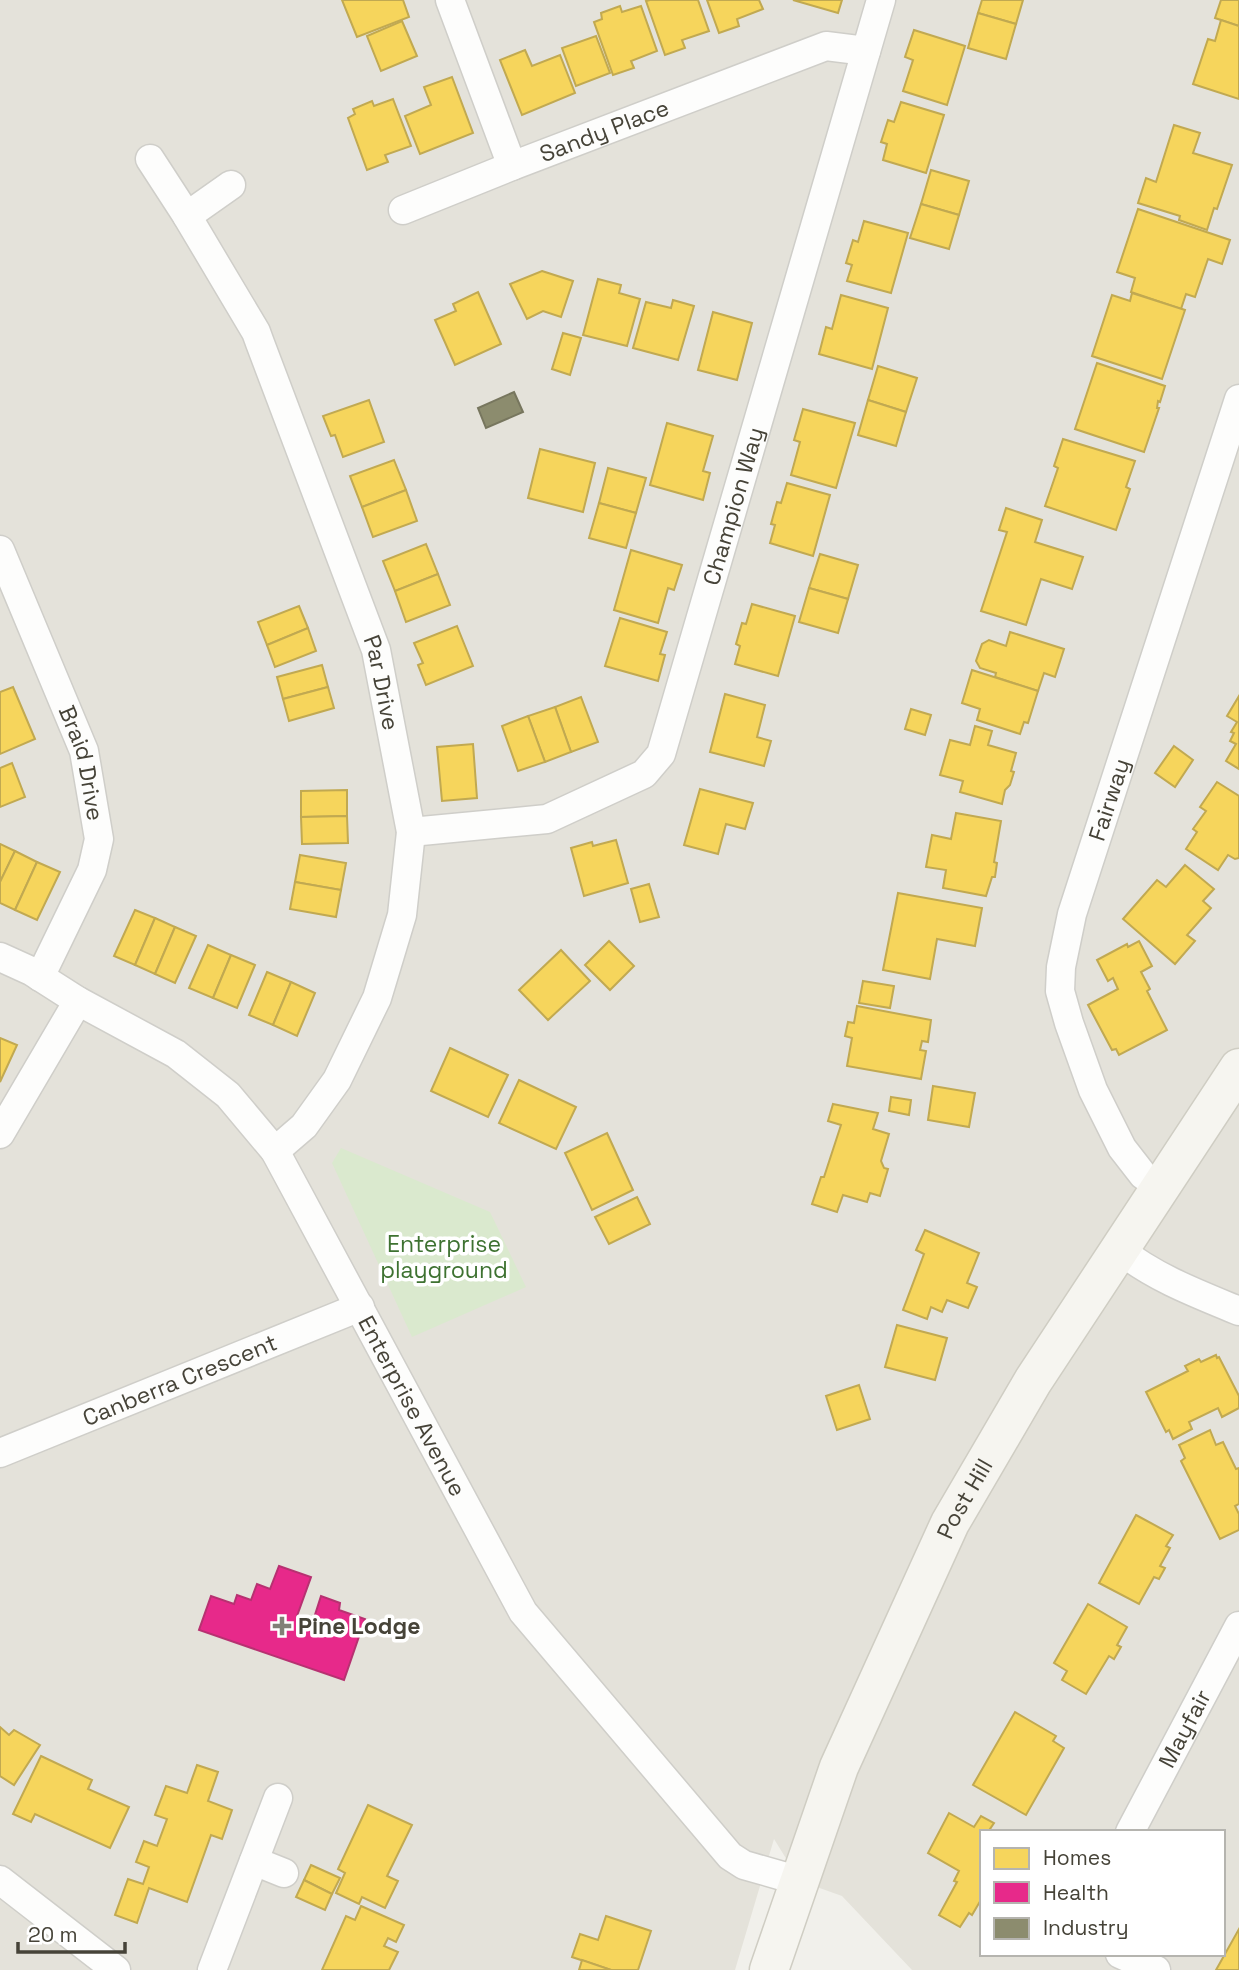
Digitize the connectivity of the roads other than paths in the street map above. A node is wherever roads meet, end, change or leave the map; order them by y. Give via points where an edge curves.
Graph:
1 (450, 0) edge
2 (881, 0) edge
3 (866, 51) junction
4 (150, 159) dead end
5 (512, 166) junction
6 (231, 185) dead end
7 (403, 210) dead end
8 (187, 216) junction
9 (1239, 399) edge
10 (0, 550) edge
11 (411, 832) junction
12 (0, 957) edge
13 (40, 977) junction
14 (78, 1001) junction
15 (1239, 1068) edge
16 (0, 1134) edge
17 (275, 1152) junction
18 (1161, 1188) junction
19 (1120, 1251) junction
20 (360, 1307) junction
21 (1239, 1311) edge
22 (0, 1453) edge
23 (1239, 1626) edge
24 (278, 1798) dead end
25 (1131, 1830) edge
26 (254, 1861) junction
27 (284, 1873) dead end
28 (0, 1880) edge
29 (800, 1881) junction
30 (1124, 1956) edge
31 (116, 1970) edge
32 (212, 1970) edge
33 (769, 1970) edge
34 (1156, 1970) edge

1 - 5 street, Sandy Place
2 - 3 street, Champion Way
3 - 5 street, Sandy Place via 826,46
3 - 11 street, Champion Way via 661,754 644,774 547,819
4 - 8 street, Par Drive
5 - 7 street
6 - 8 street
8 - 11 street, Par Drive via 256,332 376,650
9 - 18 street, Fairway via 1072,914 1061,967 1060,991 1093,1090 1122,1148 1143,1175
10 - 13 street, Braid Drive via 84,751 99,839 92,870
11 - 17 street, Par Drive via 402,915 377,998 337,1080 304,1126
12 - 13 street, Enterprise Avenue
13 - 14 street, Enterprise Avenue
14 - 16 street
14 - 17 street, Enterprise Avenue via 176,1054 229,1095
15 - 18 street, Post Hill
17 - 20 street, Enterprise Avenue
18 - 19 street, Post Hill
19 - 21 street via 1138,1265
19 - 29 street, Post Hill via 1033,1381 950,1523 839,1767
20 - 22 street, Canberra Crescent
20 - 29 street, Enterprise Avenue via 523,1612 730,1856 744,1865
23 - 25 street, Mayfair
24 - 26 street
26 - 27 street
26 - 32 street
28 - 31 street
29 - 33 street, Post Hill
30 - 34 street

